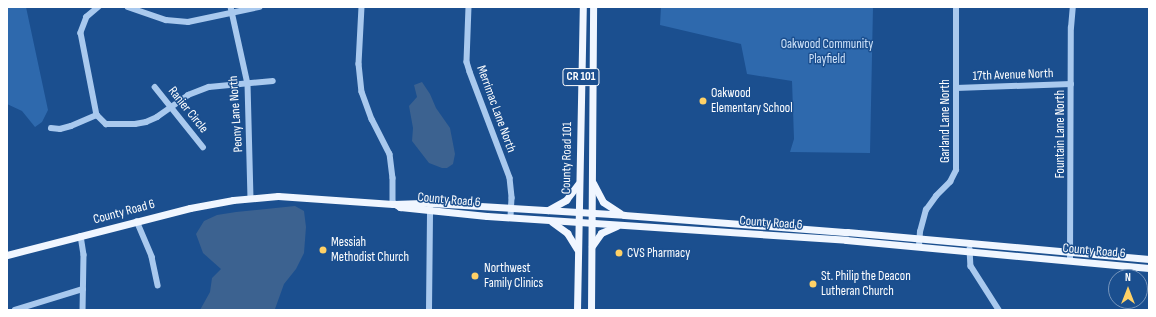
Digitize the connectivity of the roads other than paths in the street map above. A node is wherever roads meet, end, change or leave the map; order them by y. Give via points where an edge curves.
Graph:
1 (99, 7) edge
2 (128, 7) edge
3 (231, 7) edge
4 (259, 7) edge
5 (362, 7) edge
6 (469, 7) edge
7 (583, 7) edge
8 (593, 7) edge
9 (956, 7) edge
10 (1074, 7) edge
11 (134, 8) edge
12 (233, 14) junction
13 (273, 81) dead end
14 (248, 84) junction
15 (1071, 84) junction
16 (155, 87) dead end
17 (956, 88) junction
18 (171, 107) junction
19 (97, 115) junction
20 (51, 128) dead end
21 (203, 147) dead end
22 (592, 181) junction
23 (579, 182) junction
24 (251, 198) junction
25 (430, 203) junction
26 (392, 204) junction
27 (511, 208) junction
28 (547, 210) junction
29 (430, 211) junction
30 (579, 212) junction
31 (592, 213) junction
32 (624, 215) junction
33 (511, 218) junction
34 (548, 220) junction
35 (138, 221) junction
36 (579, 222) junction
37 (592, 223) junction
38 (619, 225) junction
39 (81, 236) junction
40 (920, 238) junction
41 (971, 243) junction
42 (919, 246) junction
43 (592, 247) junction
44 (578, 251) junction
45 (970, 252) junction
46 (1071, 252) junction
47 (7, 255) edge
48 (1149, 259) edge
49 (1070, 261) junction
50 (1149, 268) edge
51 (158, 285) dead end
52 (83, 289) junction
53 (15, 310) edge
54 (83, 310) edge
55 (430, 310) edge
56 (578, 310) edge
57 (591, 310) edge
58 (999, 310) edge

1 - 19 street via 90,13 82,25 81,33
2 - 11 street
3 - 12 street, Peony Lane North
4 - 12 street
5 - 26 street via 359,64 362,92 390,154 393,178
6 - 27 street, Merrimac Lane North via 467,51 470,72 510,178
7 - 23 main road, County Road 101 / CR 101
8 - 22 main road, County Road 101 / CR 101
9 - 17 street, Garland Lane North
10 - 15 street, Fountain Lane North via 1071,28
11 - 12 street via 177,22
12 - 14 street, Peony Lane North
13 - 14 street
14 - 18 street via 208,87 198,90
14 - 24 street, Peony Lane North
15 - 17 street, 17th Avenue North
15 - 46 street, Fountain Lane North
16 - 18 street, Ranier Circle
17 - 40 street, Garland Lane North via 956,170 950,182 926,210
18 - 19 street via 157,117 135,124 106,124
18 - 21 street, Ranier Circle
19 - 20 street via 71,126
22 - 31 main road, County Road 101 / CR 101
22 - 32 main road via 603,202
23 - 28 main road via 566,200
23 - 30 main road, County Road 101 / CR 101
24 - 26 main road, County Road 6 via 278,196
24 - 35 main road, County Road 6 via 212,203
25 - 26 main road, County Road 6
25 - 27 main road, County Road 6
25 - 29 street
26 - 29 main road, County Road 6
27 - 28 main road, County Road 6
27 - 33 street, Merrimac Lane North
28 - 30 main road, County Road 6
29 - 33 main road, County Road 6
29 - 55 street
30 - 31 main road, County Road 6
30 - 36 main road, County Road 101 / CR 101
31 - 32 main road, County Road 6
31 - 37 main road, County Road 101 / CR 101
32 - 40 main road, County Road 6
33 - 34 main road, County Road 6
34 - 36 main road, County Road 6
34 - 44 main road via 567,232
35 - 39 main road, County Road 6
35 - 51 street via 152,257
36 - 37 main road, County Road 6
36 - 44 main road, County Road 101 / CR 101
37 - 38 main road, County Road 6
37 - 43 main road, County Road 101 / CR 101
38 - 42 main road, County Road 6
38 - 43 main road via 601,233
39 - 47 main road, County Road 6
39 - 52 street via 84,255
40 - 41 main road, County Road 6
40 - 42 street, Garland Lane North
41 - 45 street
41 - 46 main road, County Road 6
42 - 45 main road, County Road 6
43 - 57 main road, County Road 101 / CR 101
44 - 56 main road, County Road 101 / CR 101
45 - 49 main road, County Road 6
45 - 58 street via 971,266
46 - 48 main road, County Road 6
46 - 49 street, Fountain Lane North
49 - 50 main road, County Road 6
52 - 53 street
52 - 54 street

